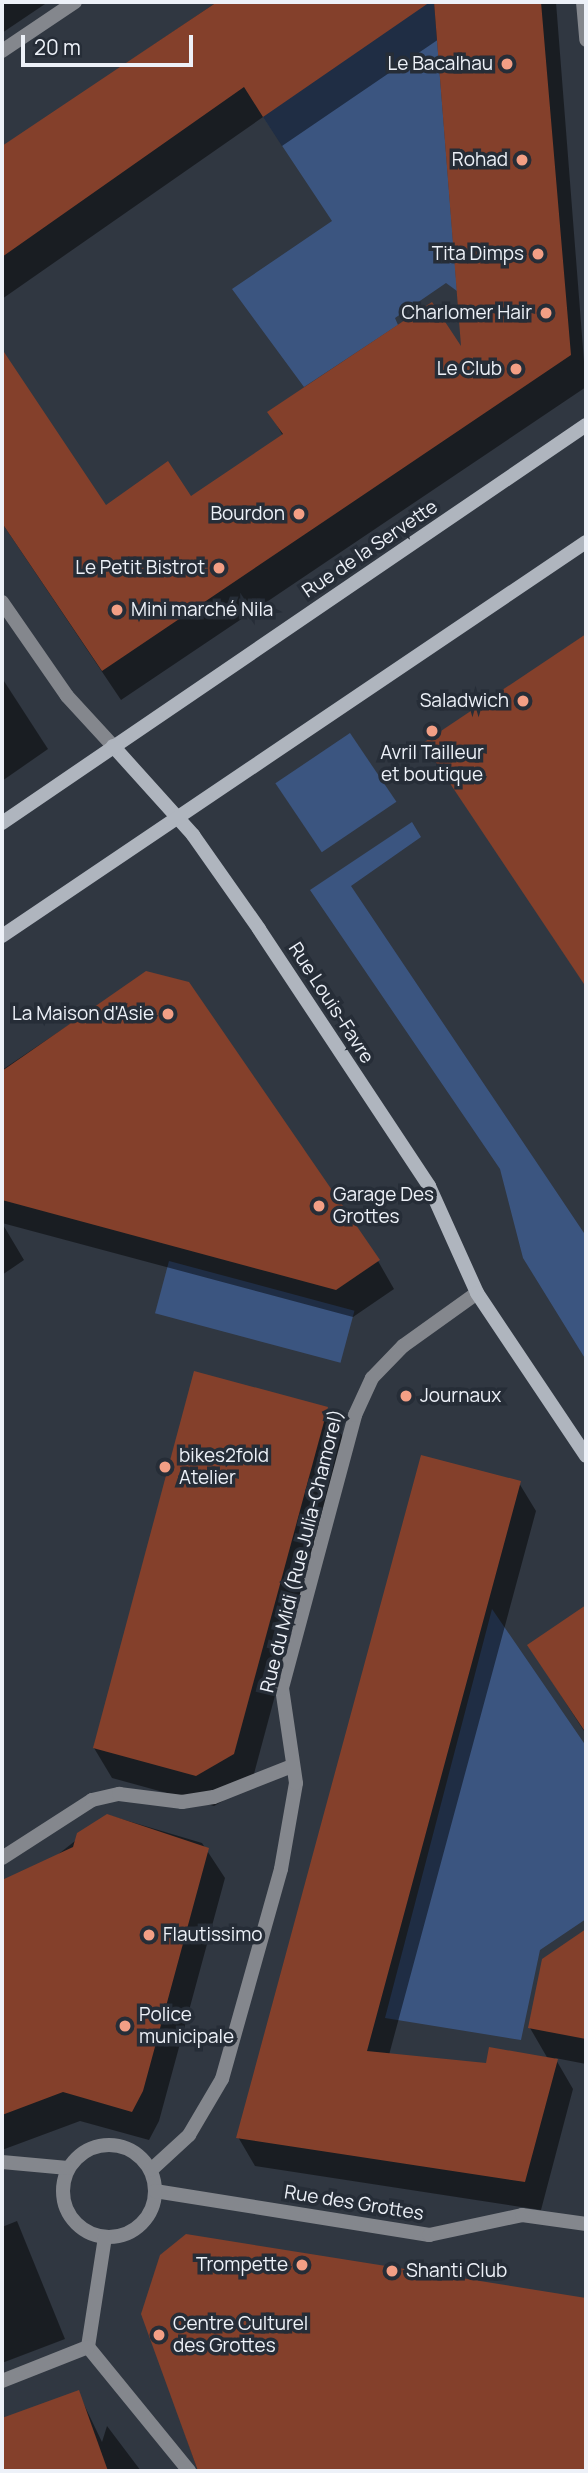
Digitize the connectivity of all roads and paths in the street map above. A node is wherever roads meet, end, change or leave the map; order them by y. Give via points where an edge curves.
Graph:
1 (75, 2) edge
2 (583, 2) edge
3 (586, 40) edge
4 (2, 51) edge
5 (586, 425) edge
6 (586, 542) edge
7 (2, 602) edge
8 (113, 746) junction
9 (178, 818) junction
10 (2, 823) edge
11 (2, 936) edge
12 (477, 1293) junction
13 (584, 1449) edge
14 (292, 1766) junction
15 (2, 1858) edge
16 (2, 2162) edge
17 (68, 2168) junction
18 (151, 2171) junction
19 (155, 2191) junction
20 (586, 2224) edge
21 (105, 2237) junction
22 (88, 2347) junction
23 (2, 2381) edge
24 (189, 2471) edge

1 - 4 street
2 - 3 street
5 - 8 main road, Rue de la Servette
6 - 9 main road
7 - 8 street, Rue Louis-Favre via 75,707
8 - 9 main road, Rue Louis-Favre
8 - 10 main road, Rue de la Servette
9 - 11 main road
9 - 12 main road, Rue Louis-Favre via 429,1186
12 - 13 main road, Rue Louis-Favre
12 - 14 street, Rue du Midi (Rue Julia-Chamorel) via 403,1346 372,1378 355,1415 282,1688
14 - 15 street via 214,1797 183,1802 119,1794 92,1800
14 - 18 street, Rue du Midi (Rue Julia-Chamorel) via 289,1840 222,2079 189,2135
16 - 17 street
17 - 18 street via 86,2150 111,2144 134,2151
17 - 21 street via 63,2186 73,2220
18 - 19 street
19 - 20 street, Rue des Grottes via 429,2235 522,2215
19 - 21 street via 140,2225
21 - 22 street
22 - 23 street
22 - 24 street

